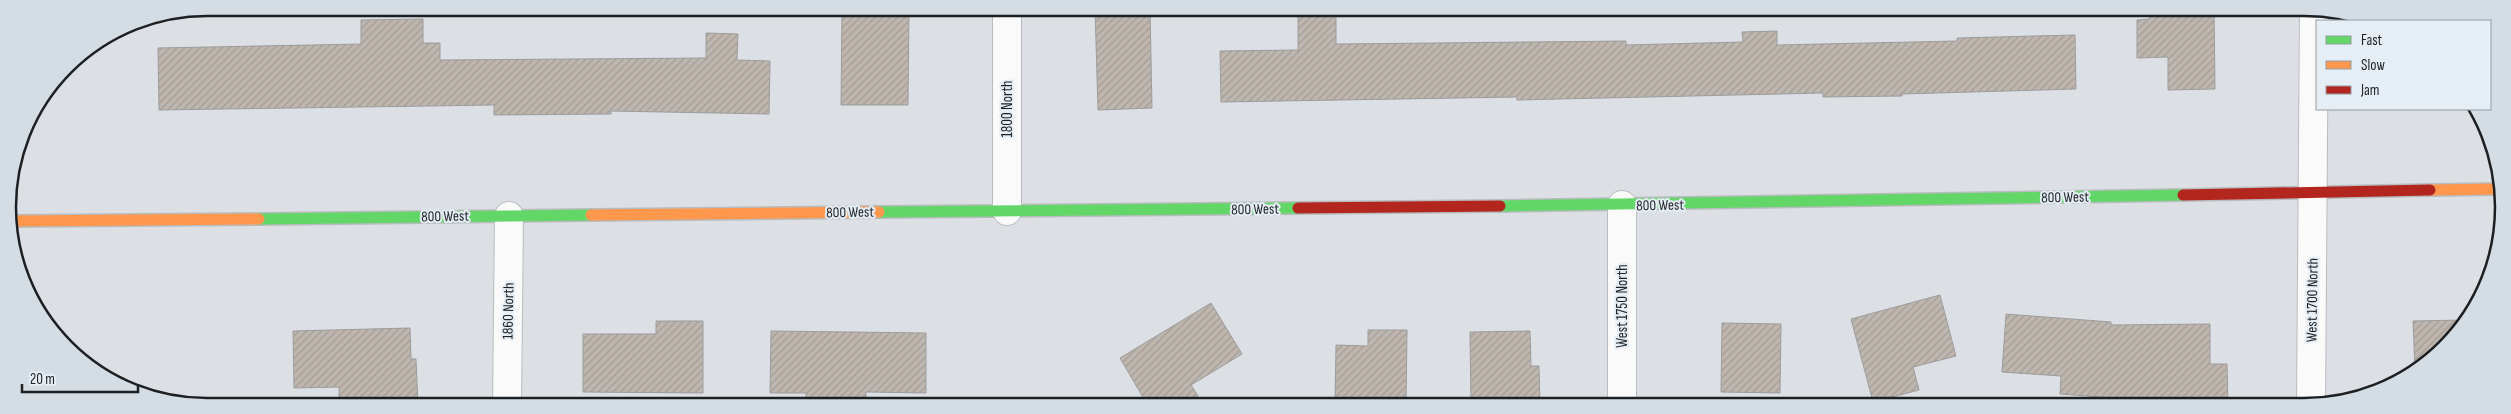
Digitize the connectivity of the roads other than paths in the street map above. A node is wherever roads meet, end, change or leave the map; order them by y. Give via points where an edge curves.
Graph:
1 (1007, 16) edge
2 (2314, 17) edge
3 (2494, 189) edge
4 (2314, 193) junction
5 (1622, 205) junction
6 (1006, 211) junction
7 (509, 216) junction
8 (17, 221) edge
9 (2311, 397) edge
10 (507, 398) edge
11 (1622, 398) edge

1 - 6 street, 1800 North
2 - 4 street, West 1700 North
3 - 4 street, 800 West
4 - 5 street, 800 West
4 - 9 street, West 1700 North
5 - 6 street, 800 West
5 - 11 street, West 1750 North
6 - 7 street, 800 West
7 - 8 street, 800 West
7 - 10 street, 1860 North

